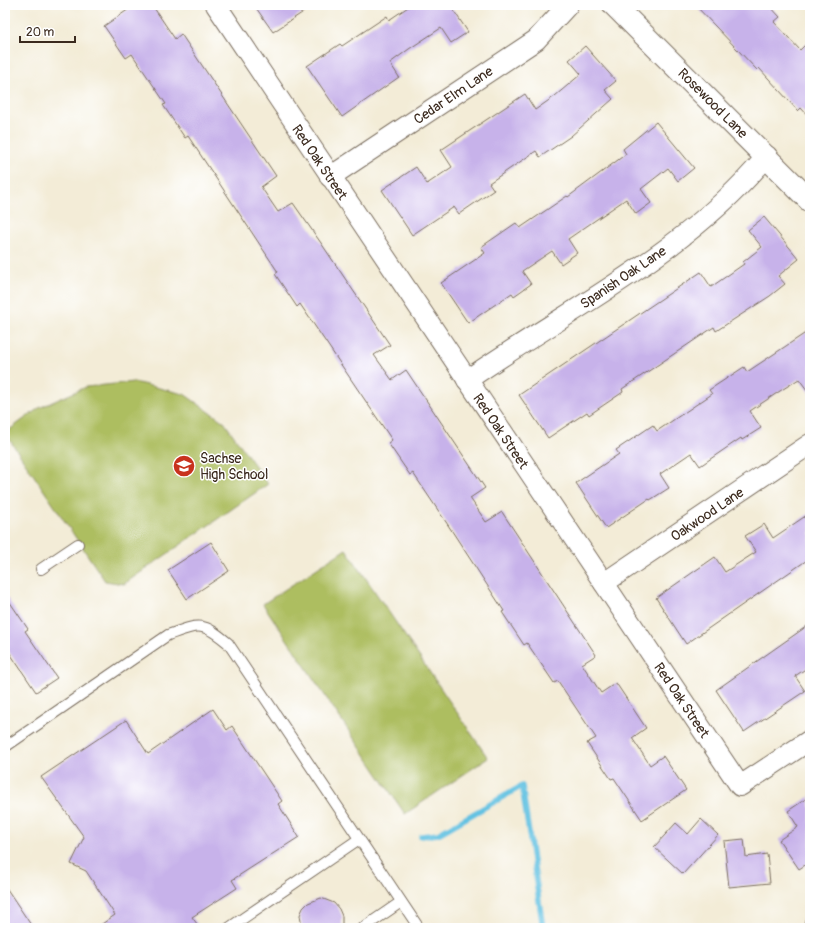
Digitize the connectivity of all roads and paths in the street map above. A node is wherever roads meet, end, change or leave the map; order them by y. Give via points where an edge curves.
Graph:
1 (216, 5) edge
2 (568, 5) edge
3 (614, 5) edge
4 (767, 156) junction
5 (330, 177) junction
6 (810, 201) edge
7 (466, 380) junction
8 (810, 444) edge
9 (78, 544) dead end
10 (41, 569) dead end
11 (604, 584) junction
12 (810, 740) edge
13 (5, 747) edge
14 (359, 839) junction
15 (402, 902) junction
16 (810, 922) edge
17 (229, 928) edge
18 (363, 928) edge
19 (419, 928) edge
20 (809, 928) edge

1 - 5 street, Red Oak Street
2 - 5 street, Cedar Elm Lane via 536,40
3 - 4 street, Rosewood Lane
4 - 6 street, Rosewood Lane
4 - 7 street, Spanish Oak Lane via 715,210 678,240
5 - 7 street, Red Oak Street
7 - 11 street, Red Oak Street
8 - 11 street, Oakwood Lane
9 - 10 lane
11 - 12 street, Red Oak Street via 740,786
13 - 14 lane via 168,635 196,625 214,631 228,643
14 - 15 lane
14 - 17 lane
15 - 18 lane
15 - 19 lane
16 - 20 lane

